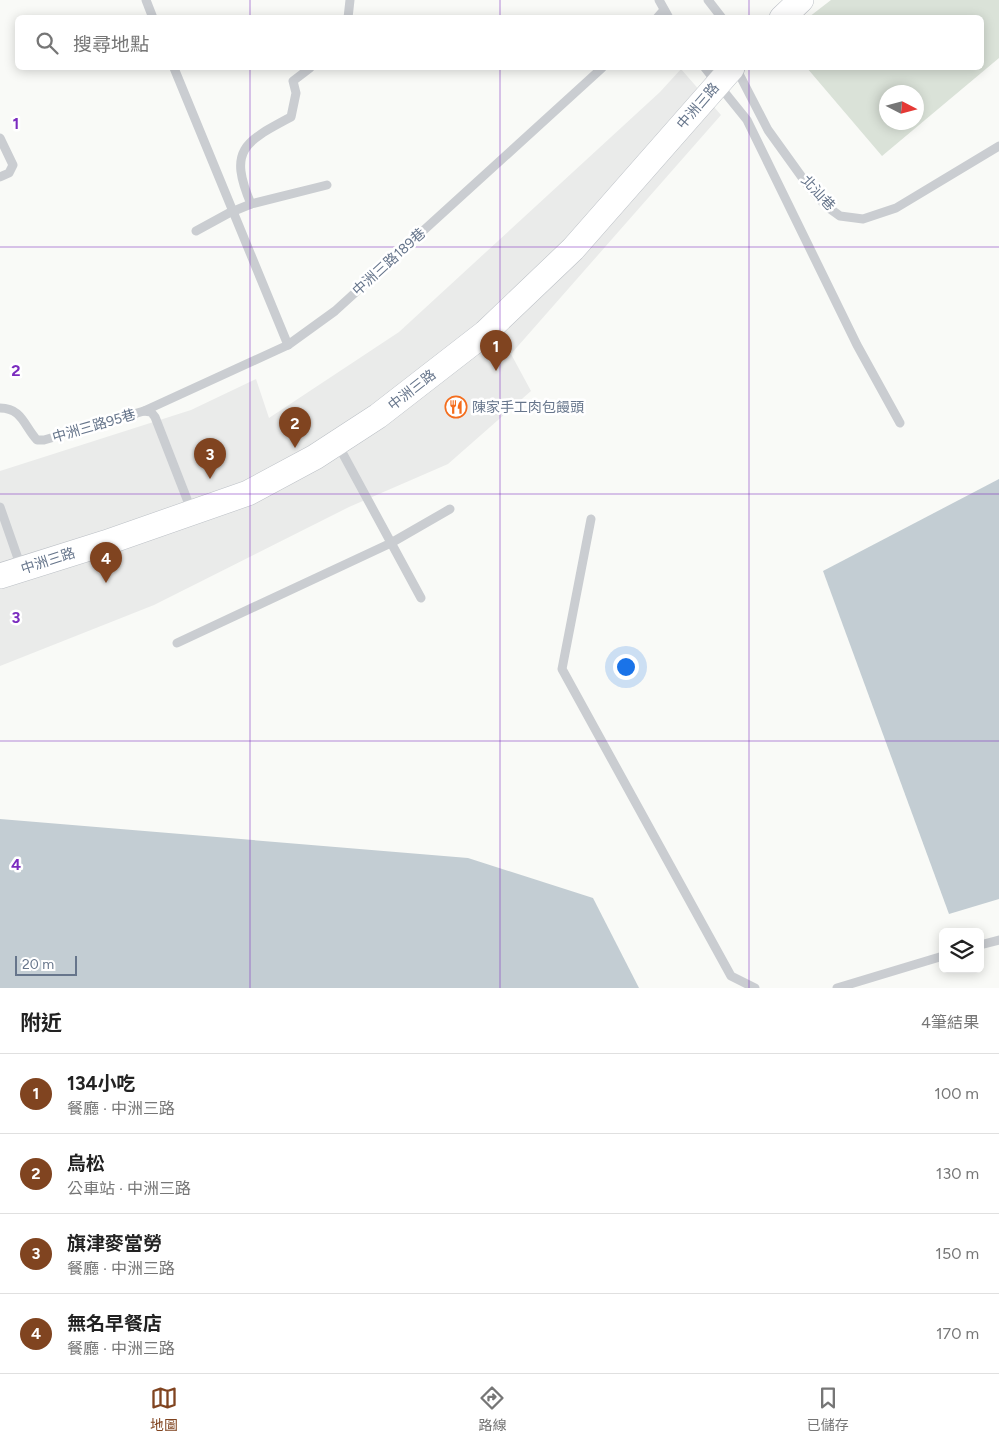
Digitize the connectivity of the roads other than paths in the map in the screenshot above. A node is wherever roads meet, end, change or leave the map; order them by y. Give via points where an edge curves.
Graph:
1 (146, 0) edge
2 (350, 0) edge
3 (659, 0) edge
4 (708, 0) edge
5 (801, 0) edge
6 (667, 14) edge
7 (152, 15) edge
8 (348, 15) edge
9 (720, 15) edge
10 (785, 15) edge
11 (175, 70) edge
12 (307, 70) edge
13 (600, 70) edge
14 (737, 70) edge
15 (718, 73) edge
16 (0, 138) edge
17 (999, 146) edge
18 (0, 177) edge
19 (327, 185) dead end
20 (251, 204) junction
21 (233, 211) junction
22 (196, 231) dead end
23 (288, 345) junction
24 (0, 408) edge
25 (144, 412) junction
26 (900, 424) dead end
27 (337, 443) junction
28 (0, 507) edge
29 (450, 509) dead end
30 (192, 513) junction
31 (591, 519) dead end
32 (391, 543) junction
33 (11, 573) edge
34 (421, 598) dead end
35 (178, 643) dead end
36 (999, 940) edge
37 (984, 944) edge
38 (939, 957) edge
39 (754, 988) edge
40 (837, 988) edge

1 - 7 lane
2 - 8 lane
3 - 6 lane
4 - 9 lane
5 - 10 street
11 - 21 lane
12 - 20 lane via 293,81 296,93 291,118 246,145 239,167
13 - 23 lane, 中洲三路189巷 via 335,311
14 - 17 lane, 北汕巷 via 768,130 809,187 840,216 863,219 896,208
15 - 26 lane via 746,120 857,345
15 - 27 street, 中洲三路 via 573,249 485,333 378,416
16 - 18 lane via 12,165 9,173
19 - 20 lane
20 - 21 lane
21 - 22 lane
21 - 23 lane
23 - 25 lane, 中洲三路189巷
24 - 25 lane, 中洲三路95巷 via 17,412 37,440
25 - 30 lane via 151,412 155,418
27 - 30 street, 中洲三路 via 248,493
27 - 32 lane
28 - 33 lane
29 - 32 lane
30 - 33 street, 中洲三路
31 - 39 lane via 562,669 731,976
32 - 34 lane
32 - 35 lane
36 - 37 lane
38 - 40 lane

